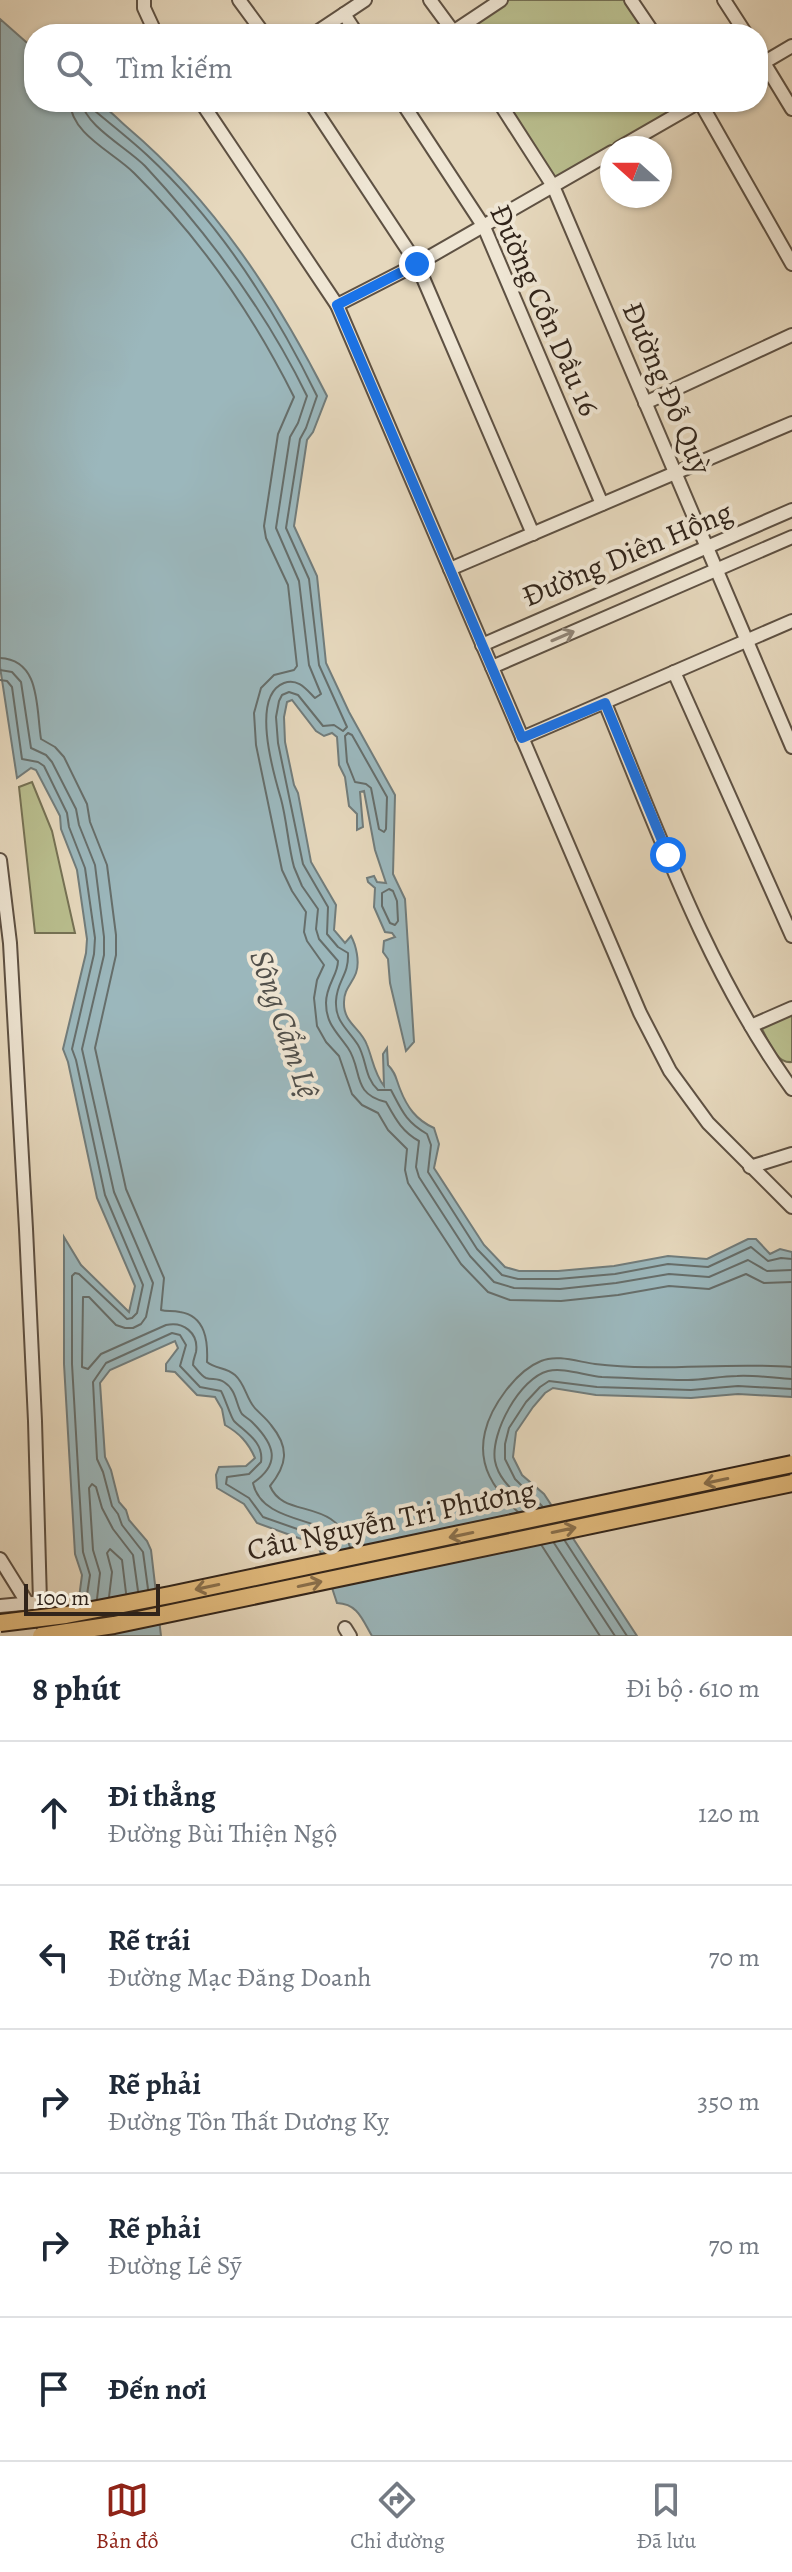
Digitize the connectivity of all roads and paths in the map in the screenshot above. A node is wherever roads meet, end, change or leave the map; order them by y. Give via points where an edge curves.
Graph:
1 (144, 0) edge
2 (239, 0) edge
3 (365, 0) edge
4 (430, 0) edge
5 (501, 0) edge
6 (631, 0) edge
7 (724, 0) edge
8 (344, 14) junction
9 (151, 24) edge
10 (257, 24) edge
11 (329, 24) edge
12 (350, 24) edge
13 (447, 24) edge
14 (467, 24) edge
15 (647, 24) edge
16 (740, 24) edge
17 (792, 46) edge
18 (768, 56) edge
19 (768, 72) edge
20 (792, 109) edge
21 (208, 112) edge
22 (317, 112) edge
23 (409, 112) edge
24 (505, 112) edge
25 (682, 112) edge
26 (706, 112) edge
27 (640, 136) edge
28 (600, 159) edge
29 (553, 186) junction
30 (484, 227) junction
31 (417, 264) junction
32 (792, 264) edge
33 (337, 305) junction
34 (792, 335) edge
35 (645, 403) junction
36 (792, 423) edge
37 (675, 473) junction
38 (602, 504) junction
39 (792, 510) edge
40 (533, 534) junction
41 (792, 537) edge
42 (706, 547) junction
43 (450, 569) junction
44 (716, 570) junction
45 (792, 621) edge
46 (747, 641) junction
47 (482, 645) junction
48 (492, 667) junction
49 (674, 672) junction
50 (605, 703) junction
51 (522, 738) junction
52 (792, 747) edge
53 (0, 860) edge
54 (3, 904) edge
55 (792, 936) edge
56 (792, 1008) edge
57 (751, 1026) junction
58 (786, 1072) edge
59 (792, 1089) edge
60 (792, 1154) edge
61 (750, 1167) junction
62 (792, 1207) edge
63 (792, 1464) edge
64 (792, 1483) edge
65 (0, 1559) edge
66 (34, 1603) junction
67 (0, 1606) edge
68 (0, 1623) edge
69 (42, 1636) edge

1 - 9 street
2 - 10 street
3 - 8 street
4 - 13 street
5 - 14 street
6 - 15 street
7 - 16 street
8 - 11 street
8 - 12 street
17 - 18 street
19 - 20 street
21 - 33 street
22 - 31 street
23 - 30 street, Đường Cồn Dầu 16
24 - 29 street, Đường Đỗ Quỳ
25 - 27 street
26 - 32 street
28 - 29 street
29 - 30 street
29 - 35 street, Đường Đỗ Quỳ
30 - 31 street
30 - 38 street, Đường Cồn Dầu 16
31 - 33 street
31 - 40 street
33 - 43 street
34 - 35 street
35 - 37 street, Đường Đỗ Quỳ
36 - 37 street
37 - 38 street
37 - 42 street, Đường Đỗ Quỳ
38 - 40 street
39 - 42 street, Đường Diên Hồng
40 - 43 street
41 - 44 street, Đường Diên Hồng
42 - 44 street, Đường Đỗ Quỳ
42 - 47 street, Đường Diên Hồng
43 - 47 street
44 - 46 street, Đường Đỗ Quỳ
48 -> 44 street, Đường Diên Hồng
45 - 46 street
46 - 49 street
46 - 52 street, Đường Đỗ Quỳ
47 - 48 street
48 - 51 street
49 - 50 street
49 - 55 street
50 - 51 street
50 - 57 street via 668,855
51 - 61 street via 670,1071 708,1123
53 - 54 street
54 - 66 street via 10,943 35,1421
56 - 57 street
57 - 58 street
58 - 59 street
60 - 61 street
61 - 62 street
63 -> 68 main road, Cầu Nguyễn Tri Phương, bridge via 170,1595
69 -> 64 main road, Cầu Nguyễn Tri Phương, bridge
65 - 66 street
66 - 67 street
66 - 69 street

